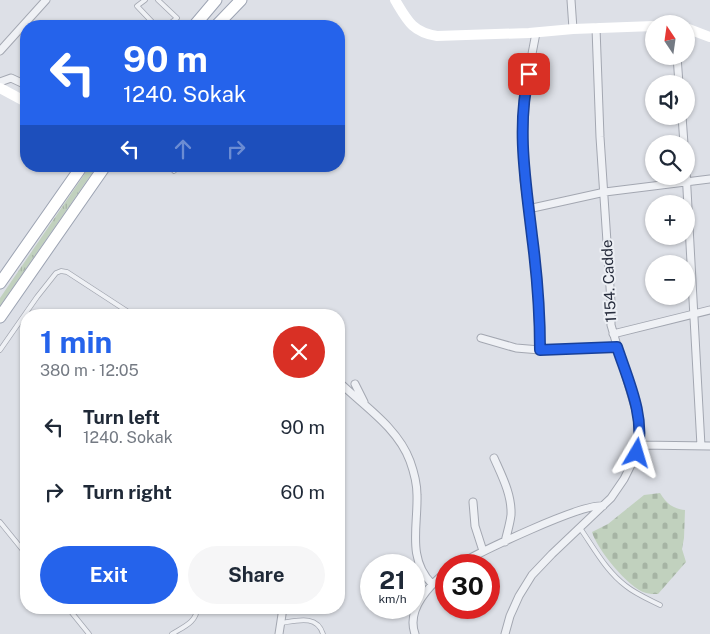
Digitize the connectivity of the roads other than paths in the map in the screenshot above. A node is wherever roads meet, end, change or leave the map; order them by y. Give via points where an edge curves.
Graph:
1 (46, 0) edge
2 (146, 0) edge
3 (158, 0) edge
4 (216, 0) edge
5 (240, 0) edge
6 (395, 0) edge
7 (571, 0) edge
8 (28, 20) edge
9 (150, 20) edge
10 (174, 20) edge
11 (199, 20) edge
12 (222, 20) edge
13 (645, 26) edge
14 (596, 28) junction
15 (20, 29) edge
16 (573, 29) junction
17 (695, 31) edge
18 (536, 32) junction
19 (710, 37) edge
20 (0, 51) edge
21 (0, 82) edge
22 (20, 82) edge
23 (0, 88) edge
24 (20, 99) edge
25 (78, 172) edge
26 (100, 172) edge
27 (710, 179) edge
28 (695, 181) edge
29 (662, 185) edge
30 (687, 185) edge
31 (605, 192) junction
32 (528, 208) junction
33 (0, 283) edge
34 (29, 309) edge
35 (124, 309) edge
36 (710, 310) edge
37 (693, 313) junction
38 (0, 317) edge
39 (20, 321) edge
40 (613, 334) junction
41 (481, 338) dead end
42 (617, 347) junction
43 (0, 350) edge
44 (540, 350) junction
45 (355, 384) dead end
46 (345, 388) edge
47 (370, 411) junction
48 (639, 445) junction
49 (701, 446) junction
50 (710, 446) edge
51 (494, 458) dead end
52 (473, 502) dead end
53 (603, 506) junction
54 (0, 522) edge
55 (580, 528) junction
56 (505, 542) junction
57 (20, 547) edge
58 (483, 551) junction
59 (478, 554) edge
60 (435, 581) edge
61 (432, 584) junction
62 (660, 605) dead end
63 (73, 614) edge
64 (196, 614) edge
65 (282, 614) edge
66 (280, 623) junction
67 (89, 634) edge
68 (172, 634) edge
69 (279, 634) edge
70 (323, 634) edge
71 (415, 634) edge
72 (505, 634) edge

1 - 8 street
2 - 9 lane via 137,6
3 - 10 lane via 177,18
4 - 11 main road
5 - 12 main road
6 - 18 main road via 413,26 428,34 464,36
7 - 16 street
13 - 14 main road
14 - 16 main road
14 - 31 street, 1154. Cadde
15 - 20 street
16 - 18 main road
17 - 19 main road
18 - 32 street via 524,116 524,180
21 - 22 street via 11,78
23 - 24 main road
25 - 33 main road
26 - 38 main road
27 - 28 street
29 - 31 street
30 - 37 street
31 - 32 street
31 - 40 street, 1154. Cadde
32 - 44 street via 535,261
34 - 35 lane via 58,272 67,272
36 - 37 street
37 - 40 street
37 - 49 street
39 - 43 lane
40 - 42 street, 1154. Cadde
41 - 44 street via 516,348
42 - 44 street
42 - 48 street, 1154. Cadde via 639,421
45 - 47 street
46 - 47 street
47 - 61 street via 394,434 411,462 417,496 415,543 422,570
48 - 49 street
48 - 53 street, 1154. Cadde via 624,479
49 - 50 street
51 - 56 street via 510,501 511,515
52 - 58 street
53 - 55 street, 1154. Cadde
53 - 56 street via 561,517
54 - 57 lane
55 - 62 lane via 619,580
55 - 72 street, 1154. Cadde via 532,575 510,616
56 - 58 street
58 - 59 street
60 - 61 street
61 - 71 street via 420,598 416,609
63 - 67 lane
64 - 68 lane via 192,621
65 - 66 street
66 - 69 street
66 - 70 lane via 310,620 319,625

